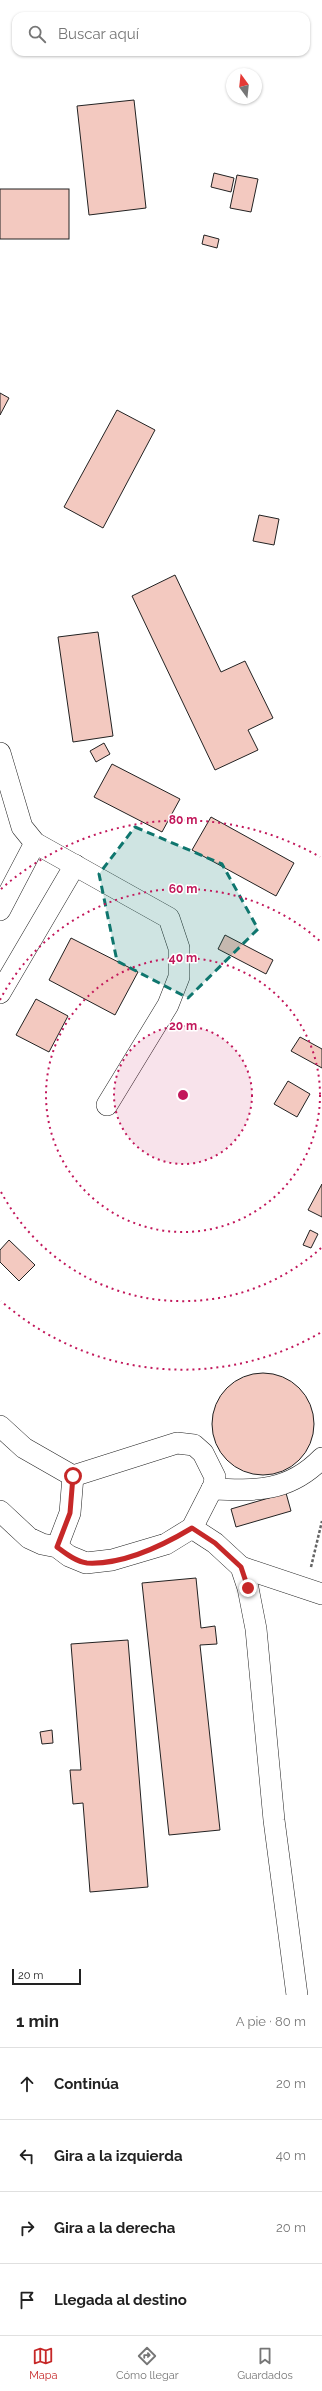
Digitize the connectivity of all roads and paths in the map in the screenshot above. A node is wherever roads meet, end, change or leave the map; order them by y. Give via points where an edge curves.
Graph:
1 (0, 753) edge
2 (35, 843) junction
3 (75, 865) junction
4 (0, 910) edge
5 (0, 993) edge
6 (108, 1105) dead end
7 (0, 1426) edge
8 (322, 1458) edge
9 (73, 1476) junction
10 (212, 1489) junction
11 (0, 1511) edge
12 (322, 1520) edge
13 (192, 1528) junction
14 (57, 1547) junction
15 (241, 1567) junction
16 (314, 1591) edge
17 (297, 1995) edge

1 - 2 street via 22,827
2 - 3 street
2 - 4 street
3 - 5 street
3 - 6 street via 169,918 179,948 179,977 168,1005
7 - 9 street via 24,1448
8 - 10 street via 294,1480 272,1488 250,1491
9 - 10 street via 177,1443 185,1443 194,1445 203,1453 215,1476
9 - 14 street via 70,1513
10 - 13 street
11 - 14 street via 29,1538
12 - 16 path
13 - 14 street via 166,1544 112,1560 86,1563 69,1556
13 - 15 street via 215,1543
15 - 16 street
15 - 17 street via 256,1629 274,1820

